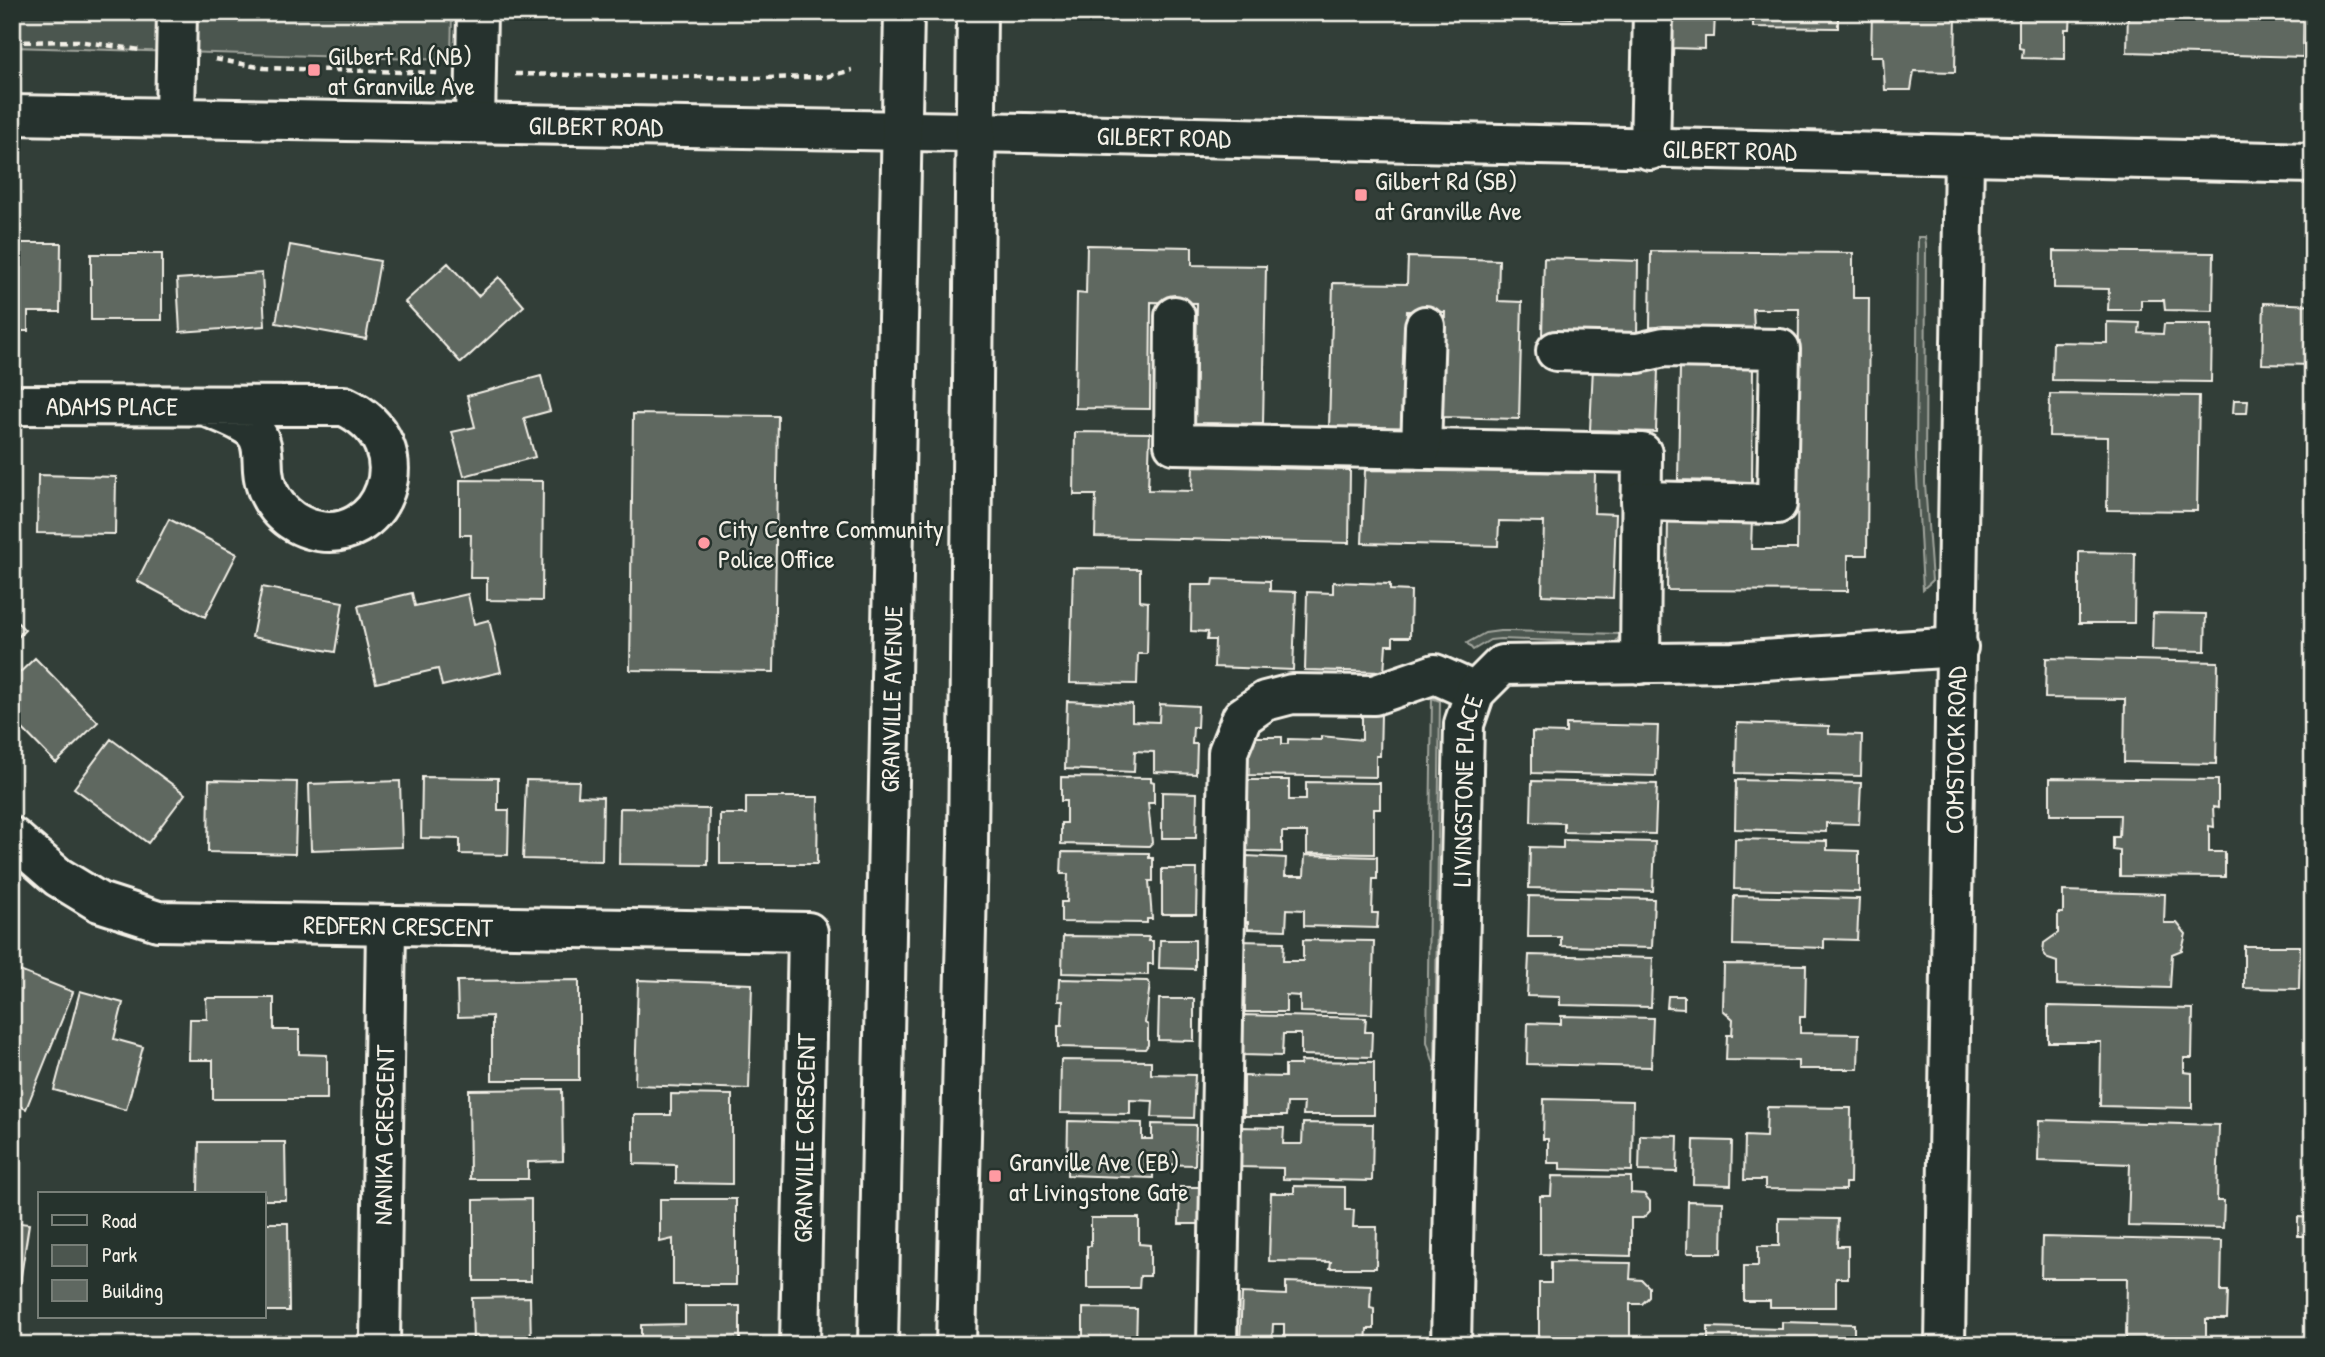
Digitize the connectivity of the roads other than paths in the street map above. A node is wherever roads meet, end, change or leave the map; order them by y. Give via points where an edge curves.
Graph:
1 (177, 12) edge
2 (477, 12) edge
3 (904, 12) edge
4 (977, 12) edge
5 (1653, 12) edge
6 (12, 115) edge
7 (175, 117) junction
8 (475, 123) junction
9 (902, 131) junction
10 (975, 132) junction
11 (1650, 150) junction
12 (1965, 156) junction
13 (2313, 163) edge
14 (1175, 316) dead end
15 (1424, 326) dead end
16 (1556, 351) dead end
17 (12, 405) edge
18 (210, 408) junction
19 (1420, 449) junction
20 (1641, 501) junction
21 (1958, 647) junction
22 (1640, 664) junction
23 (1475, 692) junction
24 (12, 837) edge
25 (386, 926) junction
26 (808, 932) joint
27 (380, 1345) edge
28 (800, 1345) edge
29 (878, 1345) edge
30 (956, 1345) edge
31 (1217, 1345) edge
32 (1451, 1345) edge
33 (1945, 1345) edge

1 - 7 main road
2 - 8 main road
3 - 9 main road, GRANVILLE AVENUE
4 - 10 main road
5 - 11 main road
6 - 7 main road, GILBERT ROAD
7 - 8 main road, GILBERT ROAD
8 - 9 main road, GILBERT ROAD
9 - 10 main road, GILBERT ROAD
9 - 29 main road, GRANVILLE AVENUE
10 - 11 main road, GILBERT ROAD
10 - 30 main road via 968,831
11 - 12 main road, GILBERT ROAD
12 - 13 main road, GILBERT ROAD
12 - 21 main road, COMSTOCK ROAD
14 - 19 main road via 1174,444
15 - 19 main road
16 - 20 main road via 1780,349 1777,504
17 - 18 main road, ADAMS PLACE
18 - 18 main road, ADAMS PLACE via 254,431 263,451 268,491 278,509 294,522 312,530 333,531 360,521 380,501 388,483 386,444 362,414 325,404
19 - 20 main road via 1642,453
20 - 22 main road
21 - 22 main road, LIVINGSTONE PLACE
21 - 33 main road, COMSTOCK ROAD
22 - 23 main road, LIVINGSTONE PLACE via 1502,665
23 - 31 main road via 1435,674 1374,695 1292,694 1265,701 1241,717 1228,752
23 - 32 main road, LIVINGSTONE PLACE via 1464,724
24 - 25 main road, REDFERN CRESCENT via 58,877 99,902 158,921
25 - 26 main road, REDFERN CRESCENT
25 - 27 main road, NANIKA CRESCENT
26 - 28 main road, GRANVILLE CRESCENT

